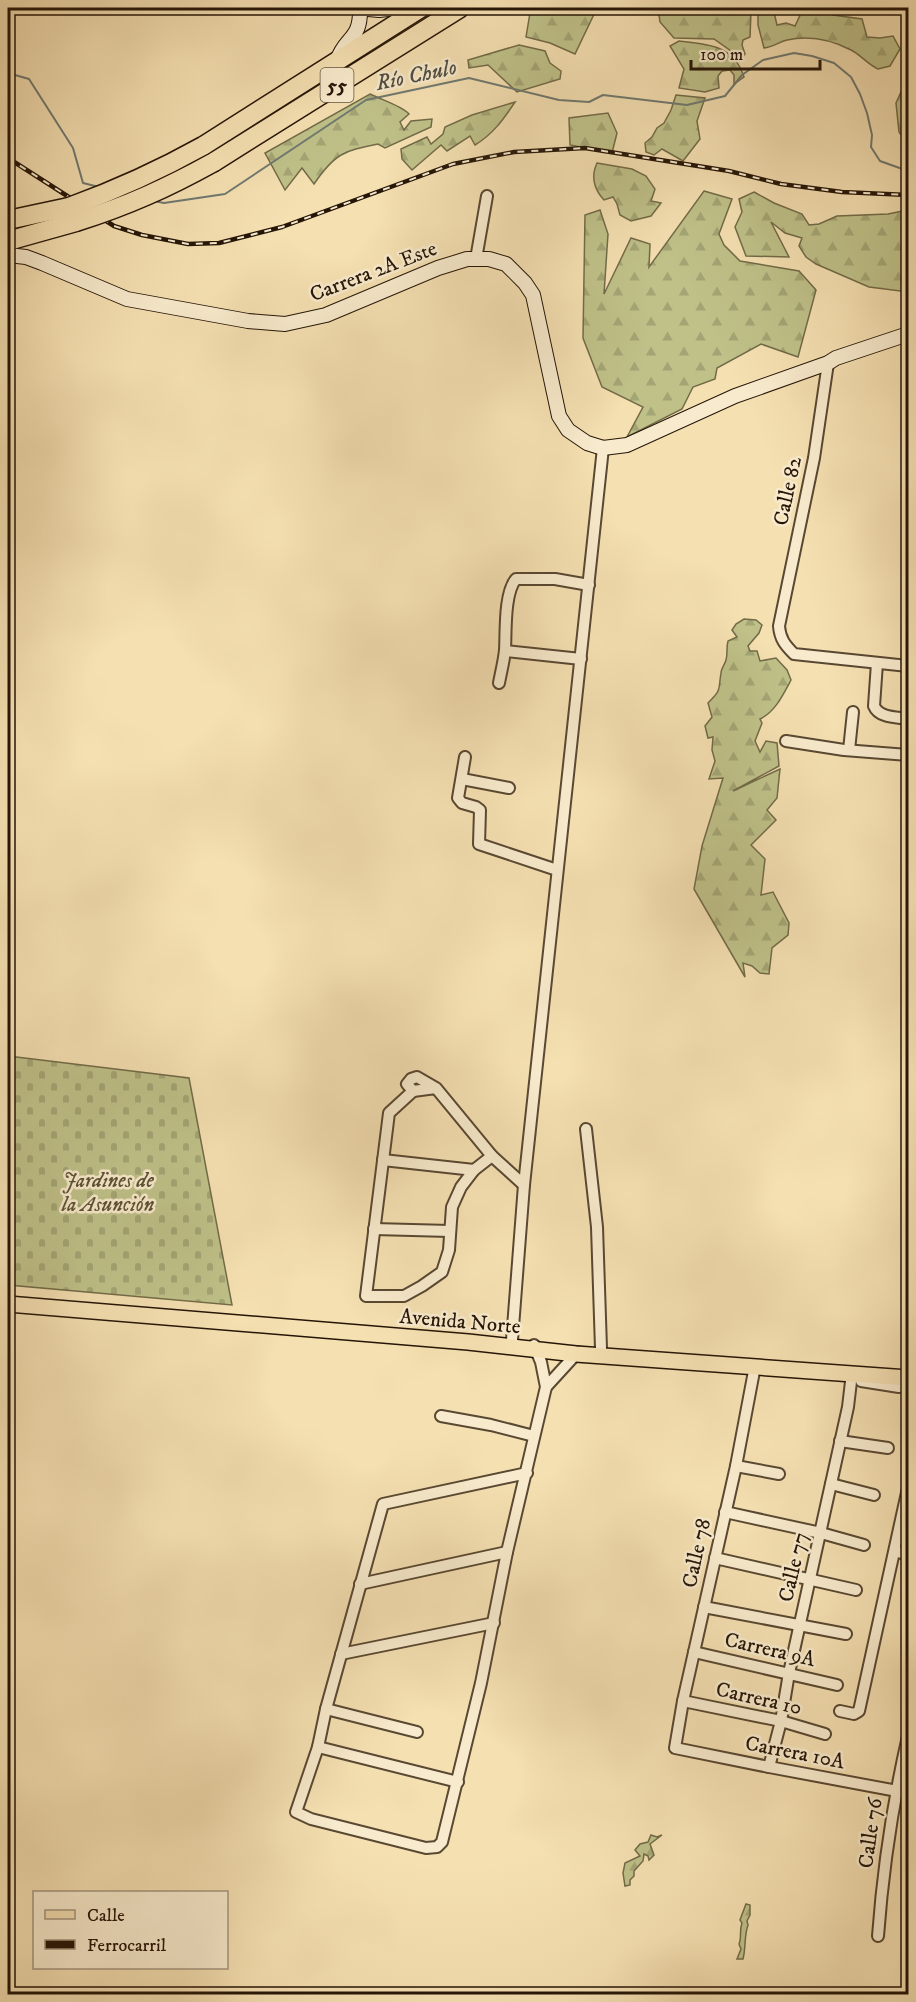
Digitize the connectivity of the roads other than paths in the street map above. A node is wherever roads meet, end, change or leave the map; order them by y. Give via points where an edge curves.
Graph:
1 (359, 8) edge
2 (398, 8) edge
3 (421, 8) edge
4 (460, 8) edge
5 (337, 61) junction
6 (487, 196) dead end
7 (73, 214) junction
8 (8, 220) edge
9 (8, 241) edge
10 (8, 255) edge
11 (476, 259) junction
12 (909, 334) edge
13 (832, 361) junction
14 (603, 448) junction
15 (589, 585) junction
16 (505, 651) junction
17 (581, 660) junction
18 (877, 663) junction
19 (909, 666) edge
20 (499, 683) dead end
21 (853, 712) dead end
22 (909, 718) edge
23 (786, 741) dead end
24 (849, 750) junction
25 (909, 755) edge
26 (465, 757) dead end
27 (462, 779) junction
28 (509, 788) dead end
29 (557, 870) junction
30 (586, 1129) dead end
31 (492, 1156) junction
32 (383, 1160) junction
33 (474, 1170) junction
34 (524, 1185) junction
35 (374, 1229) junction
36 (450, 1231) junction
37 (8, 1297) edge
38 (8, 1304) edge
39 (512, 1340) junction
40 (534, 1345) junction
41 (601, 1348) junction
42 (580, 1351) junction
43 (755, 1366) junction
44 (909, 1371) edge
45 (852, 1377) junction
46 (905, 1385) edge
47 (546, 1387) junction
48 (441, 1416) dead end
49 (534, 1436) junction
50 (840, 1441) junction
51 (888, 1448) dead end
52 (736, 1466) junction
53 (527, 1473) junction
54 (779, 1474) dead end
55 (831, 1484) junction
56 (909, 1488) edge
57 (874, 1495) dead end
58 (725, 1512) junction
59 (821, 1533) junction
60 (864, 1545) dead end
61 (895, 1551) junction
62 (507, 1552) junction
63 (909, 1555) edge
64 (715, 1558) junction
65 (810, 1580) junction
66 (360, 1584) junction
67 (856, 1590) dead end
68 (704, 1607) junction
69 (494, 1623) junction
70 (800, 1626) junction
71 (846, 1634) dead end
72 (694, 1652) junction
73 (341, 1654) junction
74 (789, 1673) junction
75 (837, 1685) dead end
76 (683, 1701) junction
77 (326, 1709) junction
78 (840, 1710) dead end
79 (781, 1721) junction
80 (417, 1732) dead end
81 (825, 1734) dead end
82 (909, 1736) edge
83 (318, 1747) junction
84 (675, 1748) joint
85 (769, 1767) junction
86 (458, 1782) junction
87 (896, 1790) junction
88 (909, 1793) edge
89 (878, 1936) dead end

1 - 2 street
1 - 5 street via 358,30 341,49
3 - 5 highway, 55
4 - 7 highway, 55, bridge via 214,162 124,207
5 - 7 highway, 55, bridge via 203,146
6 - 11 street
7 - 8 highway, 55
7 - 9 highway, 55
10 - 11 street, Carrera 2A Este via 26,257 128,299 285,324 326,315 438,268
11 - 14 street, Carrera 2A Este via 506,264 525,283 533,296 559,416 568,430 587,444
12 - 13 street
13 - 14 street via 735,396 627,445
13 - 18 street, Calle 82 via 780,636 794,654
14 - 15 street
15 - 16 street via 555,579 516,579 511,587
15 - 17 street
16 - 17 street
16 - 20 street
17 - 29 street
18 - 19 street
18 - 22 street via 876,711
21 - 24 street
23 - 24 street
24 - 25 street
26 - 27 street
27 - 28 street
27 - 29 street via 459,800 480,813 480,846
29 - 34 street
30 - 41 street via 597,1227
31 - 32 street via 435,1088 413,1091 389,1113
31 - 33 street
31 - 34 street
32 - 33 street
32 - 35 street
33 - 36 street via 452,1207
34 - 39 street
35 - 36 street
35 - 36 street via 366,1296 404,1296 442,1272
37 - 39 main road, Avenida Norte
38 - 40 main road, Avenida Norte
39 - 40 main road, Avenida Norte
40 - 42 main road, Avenida Norte
40 - 47 street via 542,1362
41 - 42 main road, Avenida Norte
41 - 44 main road, Avenida Norte
42 - 43 main road, Avenida Norte
42 - 47 street
43 - 45 main road, Avenida Norte
43 - 52 street, Calle 78
45 - 46 street
45 - 46 main road, Avenida Norte via 885,1376
45 - 50 street, Calle 77
47 - 49 street
48 - 49 street
49 - 53 street
50 - 51 street
50 - 55 street, Calle 77
52 - 54 street
52 - 58 street, Calle 78
53 - 62 street
53 - 66 street via 383,1504
55 - 57 street
55 - 59 street, Calle 77
56 - 61 street
58 - 59 street
58 - 64 street, Calle 78
59 - 60 street
59 - 65 street, Calle 77
61 - 63 street
61 - 78 street via 859,1711 854,1714
62 - 66 street
62 - 69 street
64 - 65 street
64 - 68 street, Calle 78
65 - 67 street
65 - 70 street, Calle 77
66 - 73 street
68 - 70 street
68 - 72 street, Calle 78
69 - 73 street
69 - 86 street
70 - 71 street
70 - 74 street, Calle 77
72 - 74 street, Carrera 9A
72 - 76 street, Calle 78
73 - 77 street
74 - 75 street, Carrera 9A
74 - 79 street, Calle 77
76 - 79 street, Carrera 10
76 - 84 street, Calle 78
77 - 80 street
77 - 83 street
79 - 81 street, Carrera 10
79 - 85 street, Calle 77
82 - 87 street, Calle 76
83 - 86 street
83 - 86 street via 296,1812 322,1822 426,1848 437,1847 442,1842
84 - 85 street, Carrera 10A
85 - 87 street, Carrera 10A
87 - 88 street, Carrera 10A
87 - 89 street, Calle 76

